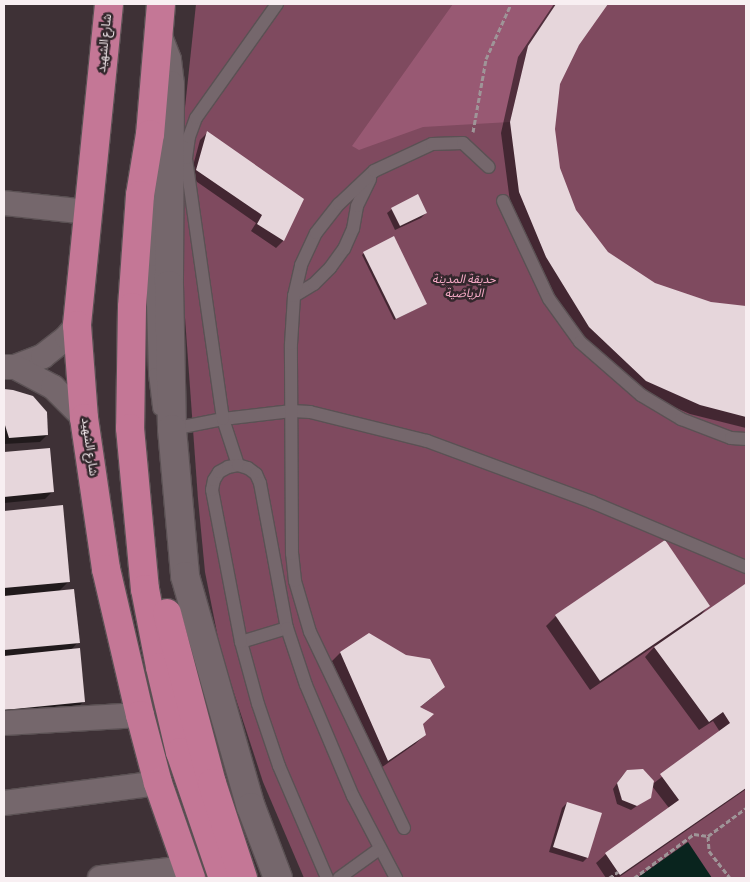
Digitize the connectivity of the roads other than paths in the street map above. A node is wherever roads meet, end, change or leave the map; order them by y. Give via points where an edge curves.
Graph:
1 (109, 4) edge
2 (152, 4) edge
3 (161, 4) edge
4 (277, 4) edge
5 (119, 31) dead end
6 (157, 33) junction
7 (94, 142) junction
8 (489, 167) dead end
9 (374, 171) junction
10 (503, 201) dead end
11 (4, 203) edge
12 (88, 212) junction
13 (294, 296) junction
14 (77, 325) junction
15 (9, 367) edge
16 (292, 411) junction
17 (84, 418) junction
18 (222, 419) junction
19 (172, 429) junction
20 (746, 440) edge
21 (238, 465) junction
22 (177, 479) junction
23 (137, 504) junction
24 (746, 567) edge
25 (287, 628) junction
26 (241, 642) junction
27 (140, 716) junction
28 (4, 723) edge
29 (158, 782) junction
30 (4, 803) edge
31 (404, 828) dead end
32 (379, 849) junction
33 (188, 875) edge
34 (100, 878) edge
35 (223, 878) edge
36 (243, 878) edge
37 (278, 878) edge
38 (327, 878) edge
39 (339, 878) edge
40 (396, 878) edge

1 - 7 highway, شارع الشهيد
2 - 6 lane
3 - 6 highway
4 - 18 lane via 196,118 186,158
5 - 7 lane via 108,117
6 - 19 main road via 170,85
6 - 22 lane via 161,117 153,232 154,366 160,414
6 - 23 highway via 132,307 129,410
7 - 12 highway, شارع الشهيد
8 - 9 lane via 463,143 432,144
9 - 13 lane via 339,204 316,233 302,265
9 - 13 lane via 357,206 353,229 344,249 314,284
10 - 20 lane via 550,299 580,342 641,395 681,419 731,438
11 - 12 street
12 - 14 highway, شارع الشهيد
13 - 16 lane
14 - 15 street via 43,356
14 - 17 highway, شارع الشهيد
15 - 17 street via 53,388
16 - 18 lane
16 - 24 lane via 310,412 427,441 592,502
16 - 31 lane via 292,554 301,606 310,632
17 - 27 highway, شارع الشهيد via 106,570
18 - 19 lane
18 - 21 lane
19 - 22 main road
21 - 25 lane via 252,471 260,483
21 - 26 lane via 219,472 212,490
22 - 37 main road via 185,576 251,808
23 - 35 highway via 145,589 160,668 180,752
23 - 36 highway via 212,783
25 - 26 lane
25 - 32 lane via 328,741
26 - 38 lane via 279,766
27 - 28 street
27 - 29 highway, شارع الشهيد
29 - 30 street
29 - 33 highway, شارع الشهيد
32 - 39 lane
32 - 40 lane
33 - 34 street

